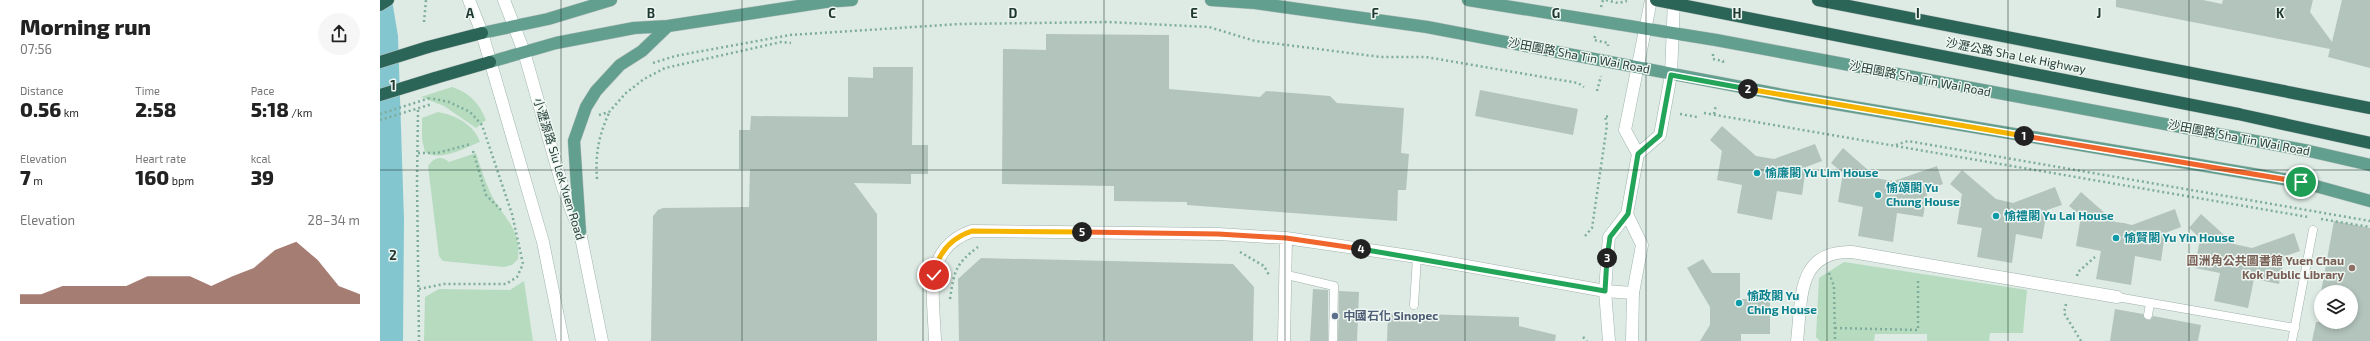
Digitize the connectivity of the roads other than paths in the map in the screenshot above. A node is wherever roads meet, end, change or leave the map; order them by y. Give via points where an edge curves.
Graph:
1 (388, 0) edge
2 (469, 0) edge
3 (504, 0) edge
4 (605, 0) edge
5 (852, 0) edge
6 (1211, 0) edge
7 (1468, 0) edge
8 (1651, 0) edge
9 (1656, 0) edge
10 (1674, 0) edge
11 (1818, 0) edge
12 (380, 5) edge
13 (515, 26) junction
14 (668, 26) junction
15 (1644, 29) junction
16 (482, 33) junction
17 (1671, 33) junction
18 (524, 52) junction
19 (380, 62) edge
20 (490, 62) junction
21 (1638, 68) junction
22 (1671, 75) junction
23 (380, 95) edge
24 (2370, 108) edge
25 (2370, 143) edge
26 (1638, 154) junction
27 (2370, 165) edge
28 (2370, 201) edge
29 (1628, 214) junction
30 (2313, 230) dead end
31 (580, 232) junction
32 (1286, 238) junction
33 (1416, 257) junction
34 (1287, 275) junction
35 (1605, 291) junction
36 (1633, 293) junction
37 (2117, 297) joint
38 (2150, 303) junction
39 (1414, 305) dead end
40 (2148, 315) dead end
41 (2295, 328) junction
42 (563, 341) edge
43 (602, 341) edge
44 (935, 341) edge
45 (1284, 341) edge
46 (1333, 341) edge
47 (1609, 341) edge
48 (1632, 341) edge
49 (1797, 341) edge
50 (2292, 341) edge

1 - 12 highway
2 - 16 street
3 - 13 street, 小瀝源路 Siu Lek Yuen Road
4 - 13 main road via 548,19
5 - 14 main road
6 - 21 main road, 沙田圍路 Sha Tin Wai Road via 1255,3 1419,25
7 - 15 main road, 沙田圍路 Sha Tin Wai Road
8 - 15 street
9 - 25 highway, 沙瀝公路 Sha Lek Highway, bridge via 2238,114
10 - 17 street
11 - 24 highway, 沙瀝公路 Sha Lek Highway
13 - 16 main road
13 - 18 street, 小瀝源路 Siu Lek Yuen Road
14 - 18 main road via 634,28
14 - 31 main road via 642,51 620,65 596,91 586,107 574,142
15 - 17 main road, 沙田圍路 Sha Tin Wai Road
15 - 21 street
16 - 19 highway, bridge
16 - 20 street
17 - 22 street
17 - 27 main road, 沙田圍路 Sha Tin Wai Road via 2309,151
18 - 20 main road
18 - 31 street, 小瀝源路 Siu Lek Yuen Road via 563,188
20 - 23 highway, bridge
20 - 42 street via 543,242
21 - 22 main road, 沙田圍路 Sha Tin Wai Road
21 - 26 street via 1625,130
22 - 26 street via 1660,135
22 - 28 main road, 沙田圍路 Sha Tin Wai Road via 2301,182
26 - 29 street
29 - 35 street via 1610,237
29 - 36 street via 1642,245
30 - 41 lane
31 - 43 street, 小瀝源路 Siu Lek Yuen Road
32 - 33 street
32 - 34 street
32 - 44 street via 1210,234 972,231 959,235 946,246 937,260 934,275
33 - 35 street
33 - 39 lane
34 - 45 street
34 - 46 lane via 1334,286
35 - 36 street
35 - 47 street
36 - 48 street
37 - 38 lane
37 - 49 street via 1852,252 1837,252 1823,257 1804,279
38 - 40 lane
38 - 41 lane
41 - 50 lane

